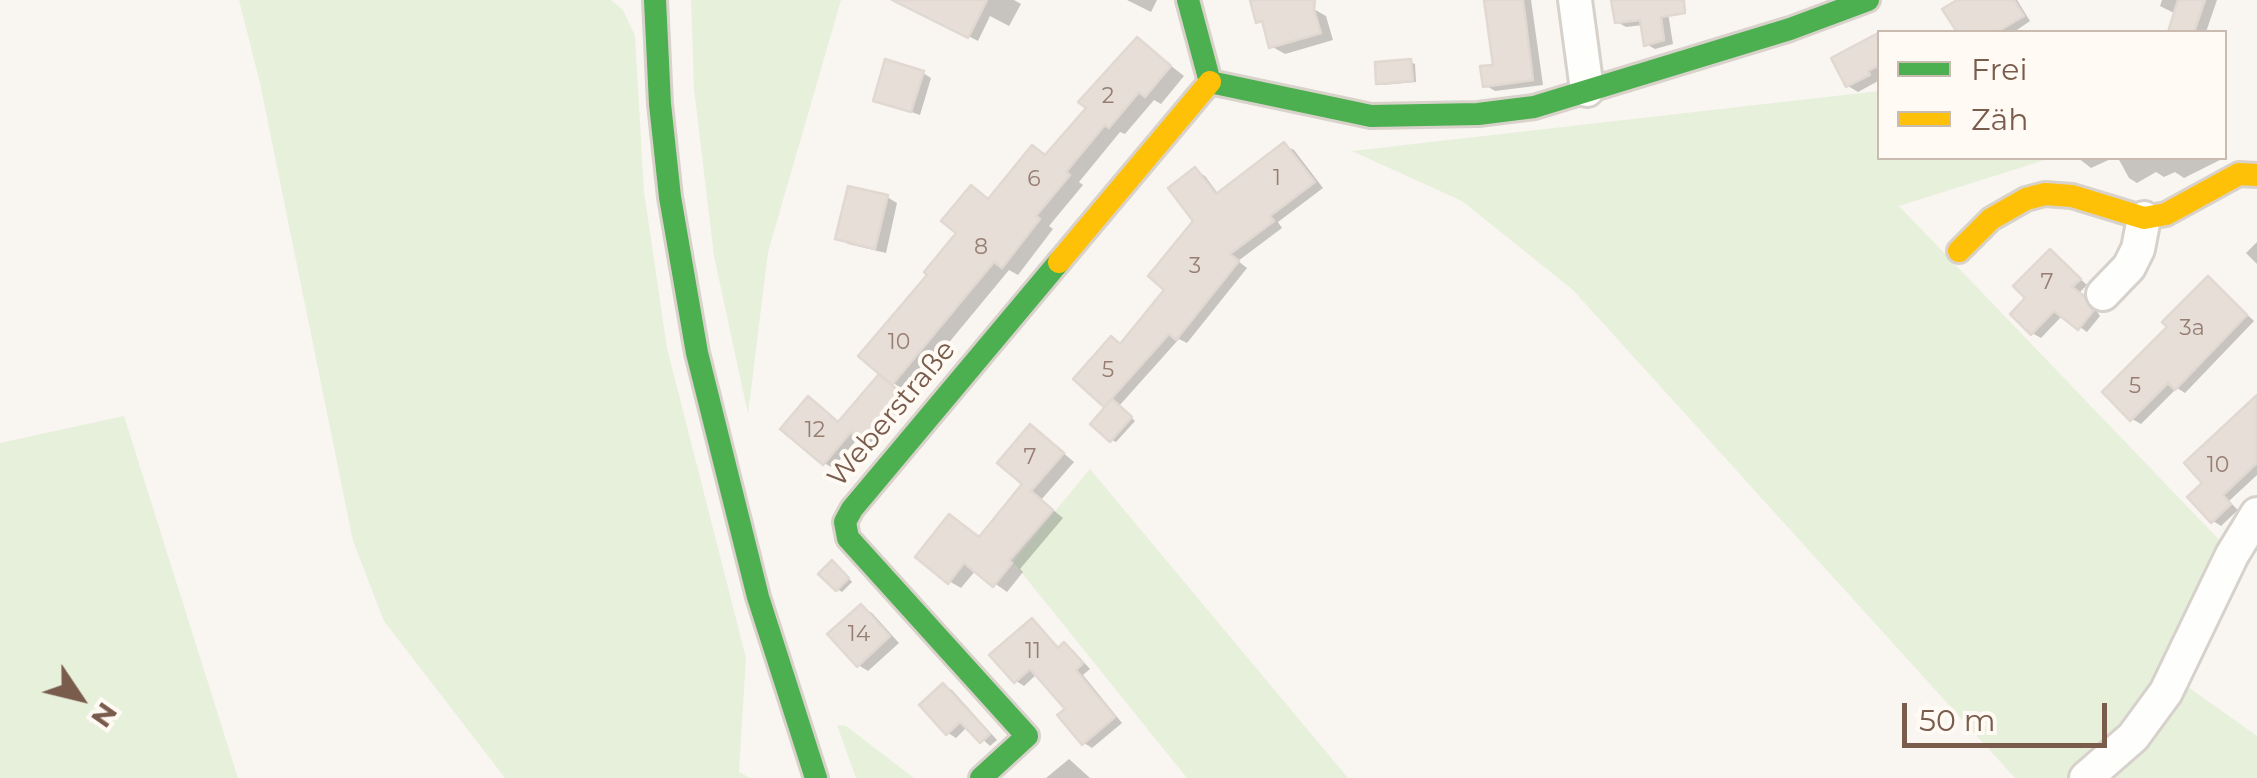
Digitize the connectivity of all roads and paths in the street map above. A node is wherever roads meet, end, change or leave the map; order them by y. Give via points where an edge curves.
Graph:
1 (655, 0) edge
2 (1188, 0) edge
3 (1576, 0) edge
4 (1868, 0) edge
5 (1210, 82) junction
6 (1588, 90) junction
7 (2257, 175) edge
8 (2144, 218) junction
9 (1960, 251) dead end
10 (2103, 294) dead end
11 (2257, 514) edge
12 (816, 778) edge
13 (982, 778) edge
14 (2086, 778) edge

1 - 12 street via 668,181 698,353 758,597
2 - 5 street
3 - 6 street
4 - 6 street
5 - 6 street via 1371,116 1478,114 1534,107
5 - 13 street, Weberstraße via 845,522 848,538 1027,736
7 - 8 street via 2239,174 2166,214
8 - 9 street via 2045,194 1991,218
8 - 10 street via 2138,250
11 - 14 street via 2166,692 2132,737

